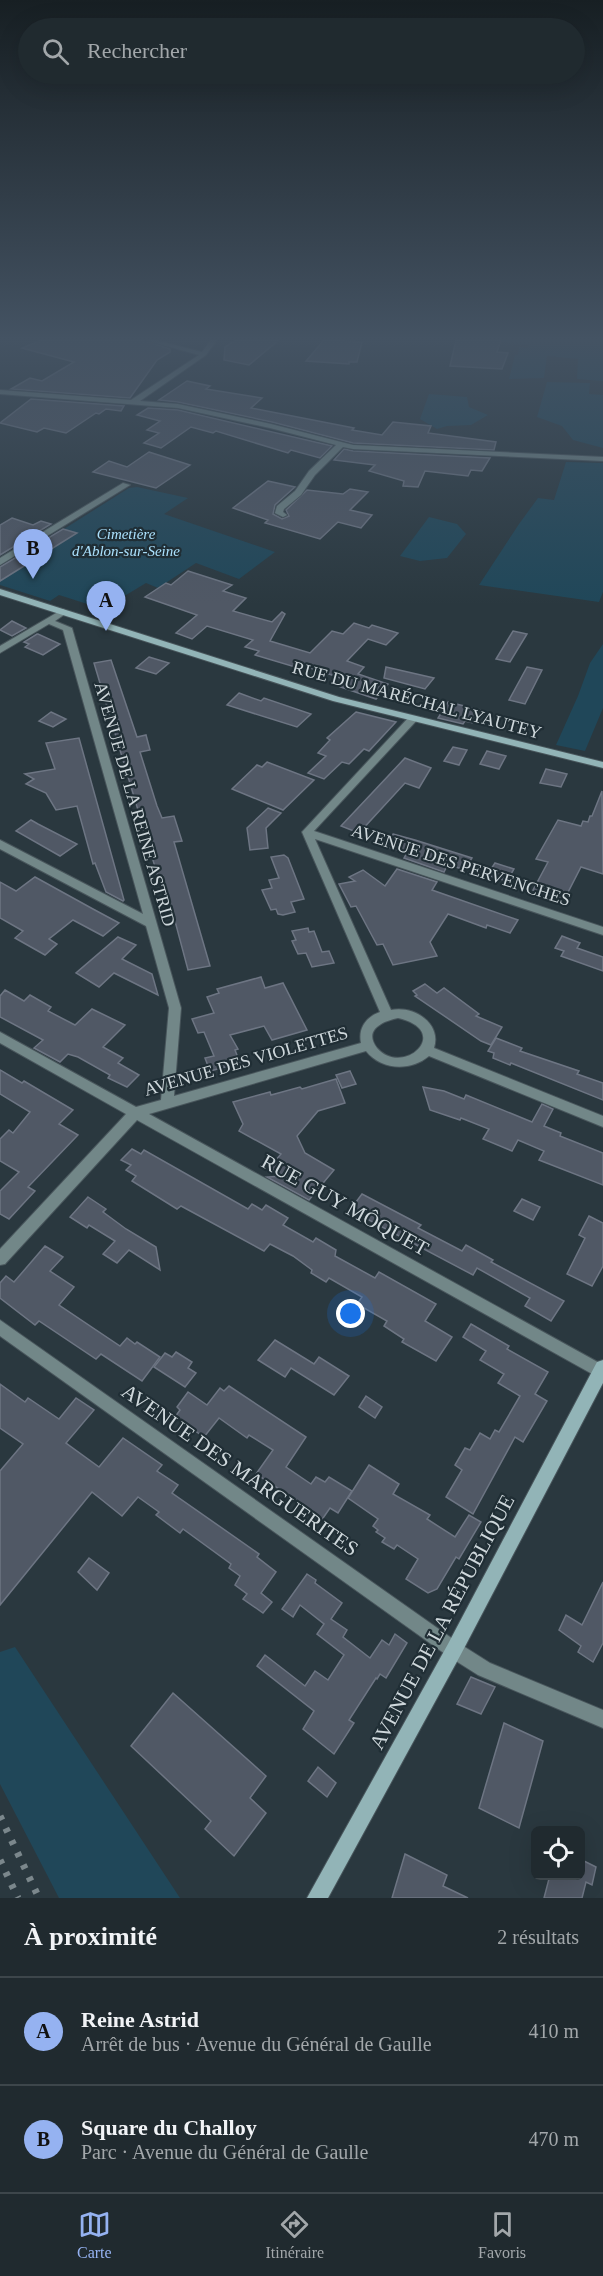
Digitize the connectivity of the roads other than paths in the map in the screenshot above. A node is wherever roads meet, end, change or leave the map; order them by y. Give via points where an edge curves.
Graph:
1 (281, 429) edge
2 (341, 444) junction
3 (603, 459) edge
4 (126, 485) dead end
5 (283, 515) dead end
6 (0, 562) edge
7 (0, 592) edge
8 (63, 612) junction
9 (48, 621) junction
10 (0, 650) edge
11 (412, 719) junction
12 (603, 765) edge
13 (307, 832) junction
14 (0, 844) edge
15 (151, 924) junction
16 (603, 931) edge
17 (387, 1014) junction
18 (0, 1037) edge
19 (367, 1046) junction
20 (427, 1050) junction
21 (167, 1102) junction
22 (136, 1112) junction
23 (603, 1122) edge
24 (0, 1259) edge
25 (0, 1327) edge
26 (602, 1370) edge
27 (454, 1650) junction
28 (603, 1719) edge
29 (317, 1898) edge

1 - 2 street
2 - 3 street
2 - 5 street via 280,508
4 - 6 street
7 - 8 street, RUE DU MARÉCHAL LYAUTEY
8 - 9 street
8 - 11 street, RUE DU MARÉCHAL LYAUTEY via 336,699
9 - 10 street
9 - 15 street, AVENUE DE LA REINE ASTRID via 67,628
11 - 12 street, RUE DU MARÉCHAL LYAUTEY
11 - 13 street
13 - 16 street, AVENUE DES PERVENCHES
13 - 17 street
14 - 15 street
15 - 21 street, AVENUE DE LA REINE ASTRID via 175,1008
17 - 19 street via 368,1026 364,1036
17 - 20 street via 421,1021 429,1030
18 - 22 street, RUE GUY MÔQUET
19 - 20 street via 383,1060 398,1063 420,1057
19 - 21 street, AVENUE DES VIOLETTES
20 - 23 street
21 - 22 street, AVENUE DES VIOLETTES
22 - 24 street
22 - 26 street, RUE GUY MÔQUET
25 - 27 street, AVENUE DES MARGUERITES
26 - 27 street, AVENUE DE LA RÉPUBLIQUE
27 - 28 street, AVENUE DES MARGUERITES via 484,1669
27 - 29 street, AVENUE DE LA RÉPUBLIQUE

